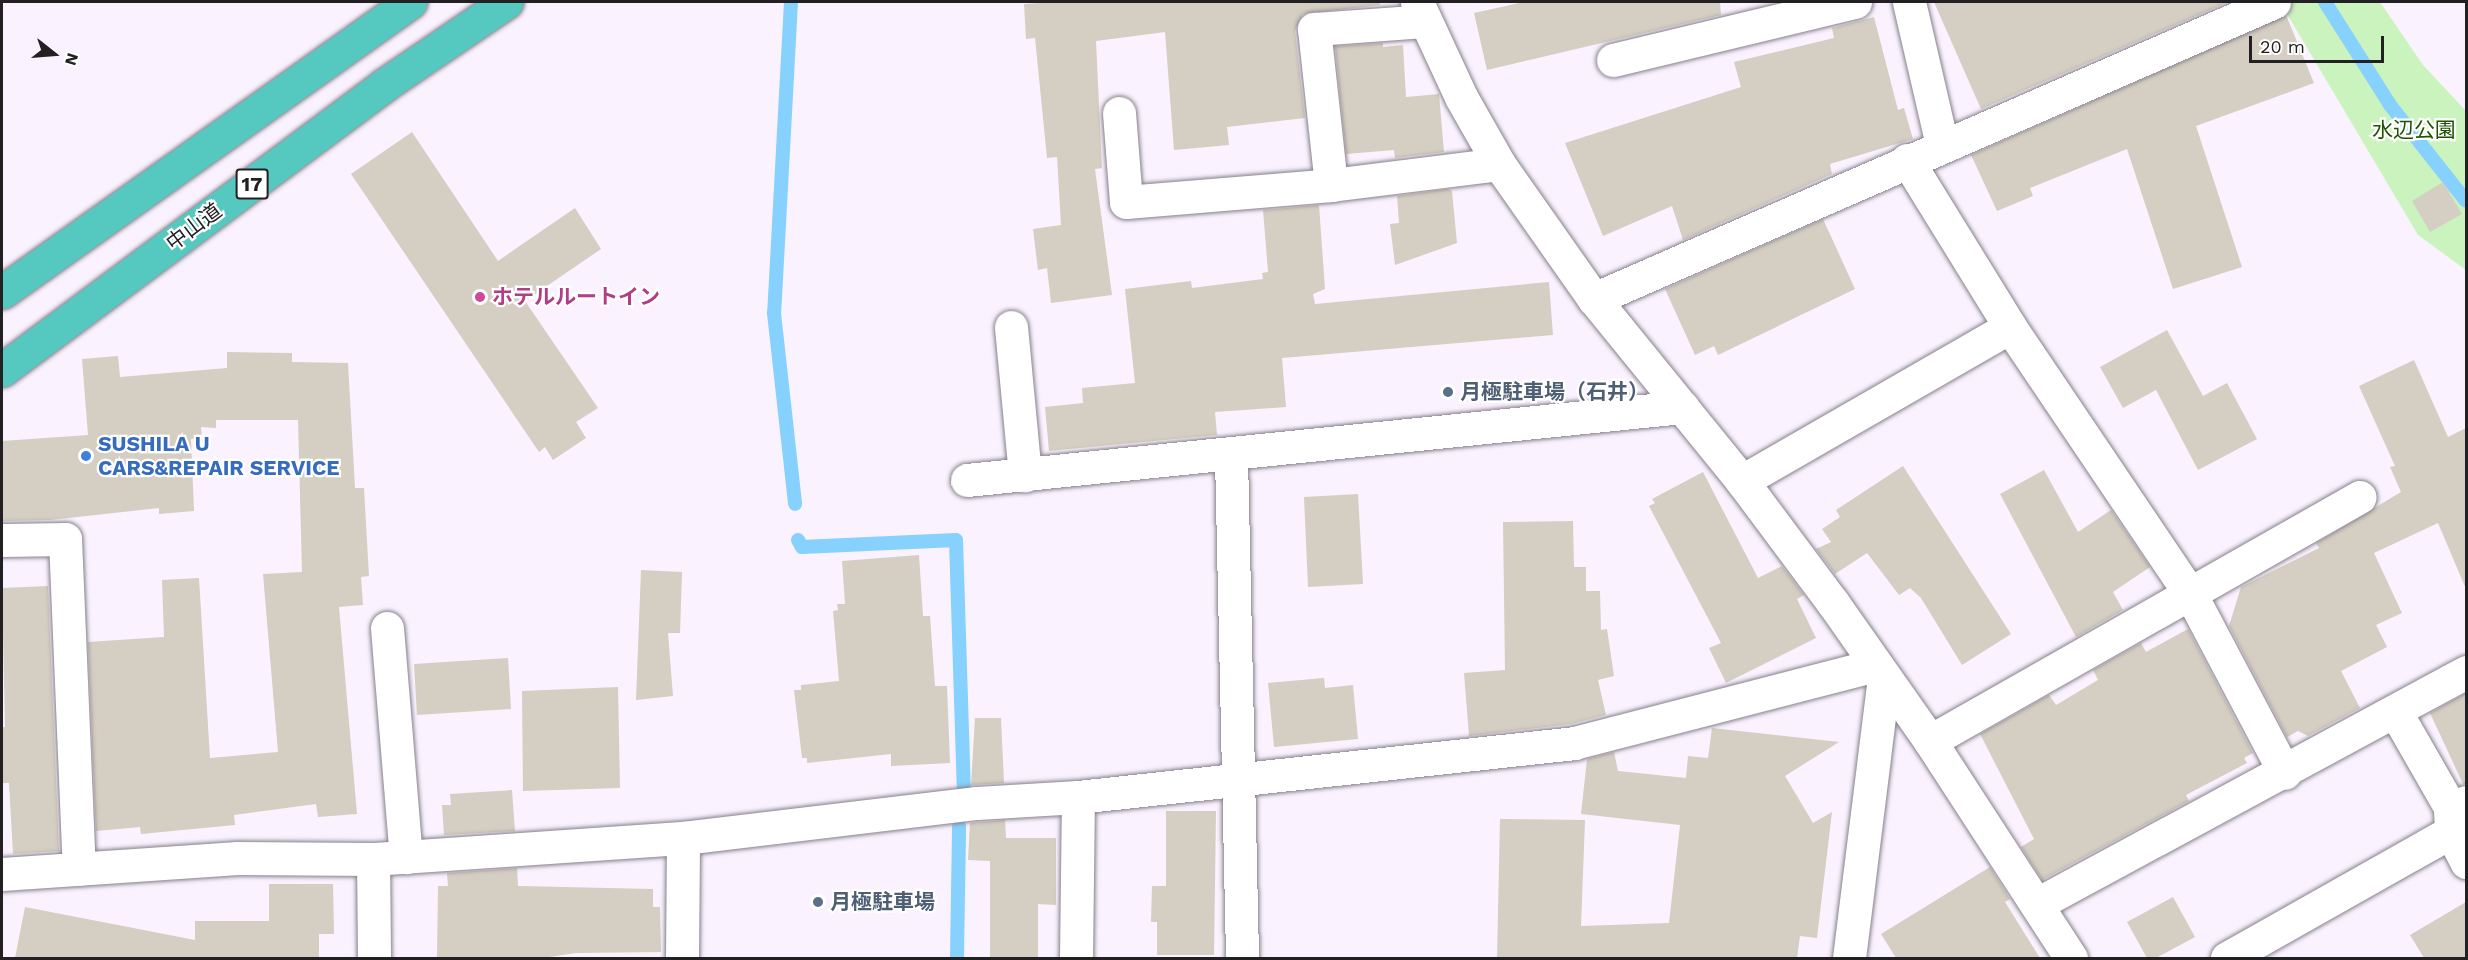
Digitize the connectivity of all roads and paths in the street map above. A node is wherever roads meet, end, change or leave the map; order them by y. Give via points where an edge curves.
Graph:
1 (410, 2) edge
2 (506, 2) edge
3 (1855, 2) edge
4 (1909, 2) edge
5 (2274, 2) edge
6 (1421, 11) edge
7 (1613, 60) dead end
8 (1119, 113) dead end
9 (1942, 145) junction
10 (1907, 160) junction
11 (1499, 164) junction
12 (1331, 185) junction
13 (2, 292) edge
14 (1594, 299) junction
15 (1011, 327) dead end
16 (2010, 327) junction
17 (2, 370) edge
18 (1682, 407) junction
19 (1232, 456) junction
20 (1025, 475) junction
21 (967, 480) dead end
22 (1742, 481) junction
23 (2360, 497) dead end
24 (2, 540) edge
25 (2191, 595) junction
26 (387, 628) dead end
27 (1880, 672) junction
28 (2466, 672) edge
29 (2395, 711) junction
30 (1930, 741) junction
31 (2285, 773) junction
32 (1240, 779) junction
33 (1078, 797) junction
34 (2456, 813) edge
35 (683, 838) junction
36 (406, 857) junction
37 (373, 859) junction
38 (2466, 862) edge
39 (80, 869) junction
40 (2, 874) edge
41 (2037, 904) junction
42 (374, 958) edge
43 (682, 958) edge
44 (1076, 958) edge
45 (1242, 958) edge
46 (1850, 958) edge
47 (2071, 958) edge
48 (2227, 958) edge

1 - 13 highway
2 - 17 highway, 中山道 / 17 via 384,85
3 - 7 street
4 - 9 street
5 - 9 street
6 - 11 street
6 - 12 street via 1314,29
8 - 12 street via 1126,202
9 - 10 street
10 - 14 street
10 - 16 street
11 - 12 street
11 - 14 street
14 - 18 street
15 - 20 street
16 - 22 street
16 - 25 street
18 - 19 street
18 - 22 street
19 - 20 street
19 - 32 street
20 - 21 street
22 - 27 street
23 - 25 street
24 - 39 street via 65,538
25 - 30 street
25 - 31 street
26 - 36 street
27 - 30 street
27 - 32 street via 1574,743
27 - 46 street
28 - 29 street
29 - 31 street
29 - 34 street
30 - 41 street
31 - 41 street
32 - 33 street
32 - 45 street
33 - 35 street via 977,804
33 - 44 street
34 - 38 street
34 - 48 street
35 - 36 street
35 - 43 street
36 - 37 street
37 - 39 street via 237,858
37 - 42 street
39 - 40 street
41 - 47 street

